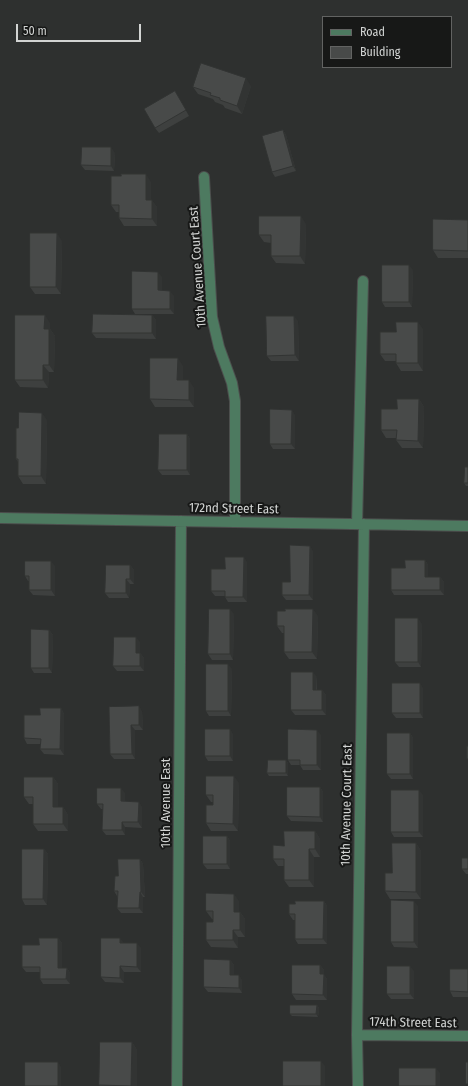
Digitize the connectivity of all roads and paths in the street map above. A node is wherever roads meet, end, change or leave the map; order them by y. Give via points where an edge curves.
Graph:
1 (204, 177) dead end
2 (363, 281) dead end
3 (0, 518) edge
4 (181, 521) junction
5 (235, 521) junction
6 (361, 524) junction
7 (468, 526) edge
8 (357, 1035) junction
9 (468, 1036) edge
10 (177, 1086) edge
11 (358, 1086) edge

1 - 5 street, 10th Avenue Court East via 212,317 219,347 232,383 234,401
2 - 6 street, 10th Avenue Court East
3 - 4 street, 172nd Street East
4 - 5 street, 172nd Street East
4 - 10 street, 10th Avenue East
5 - 6 street, 172nd Street East
6 - 7 street, 172nd Street East
6 - 8 street, 10th Avenue Court East
8 - 9 street, 174th Street East
8 - 11 street, 10th Avenue Court East

